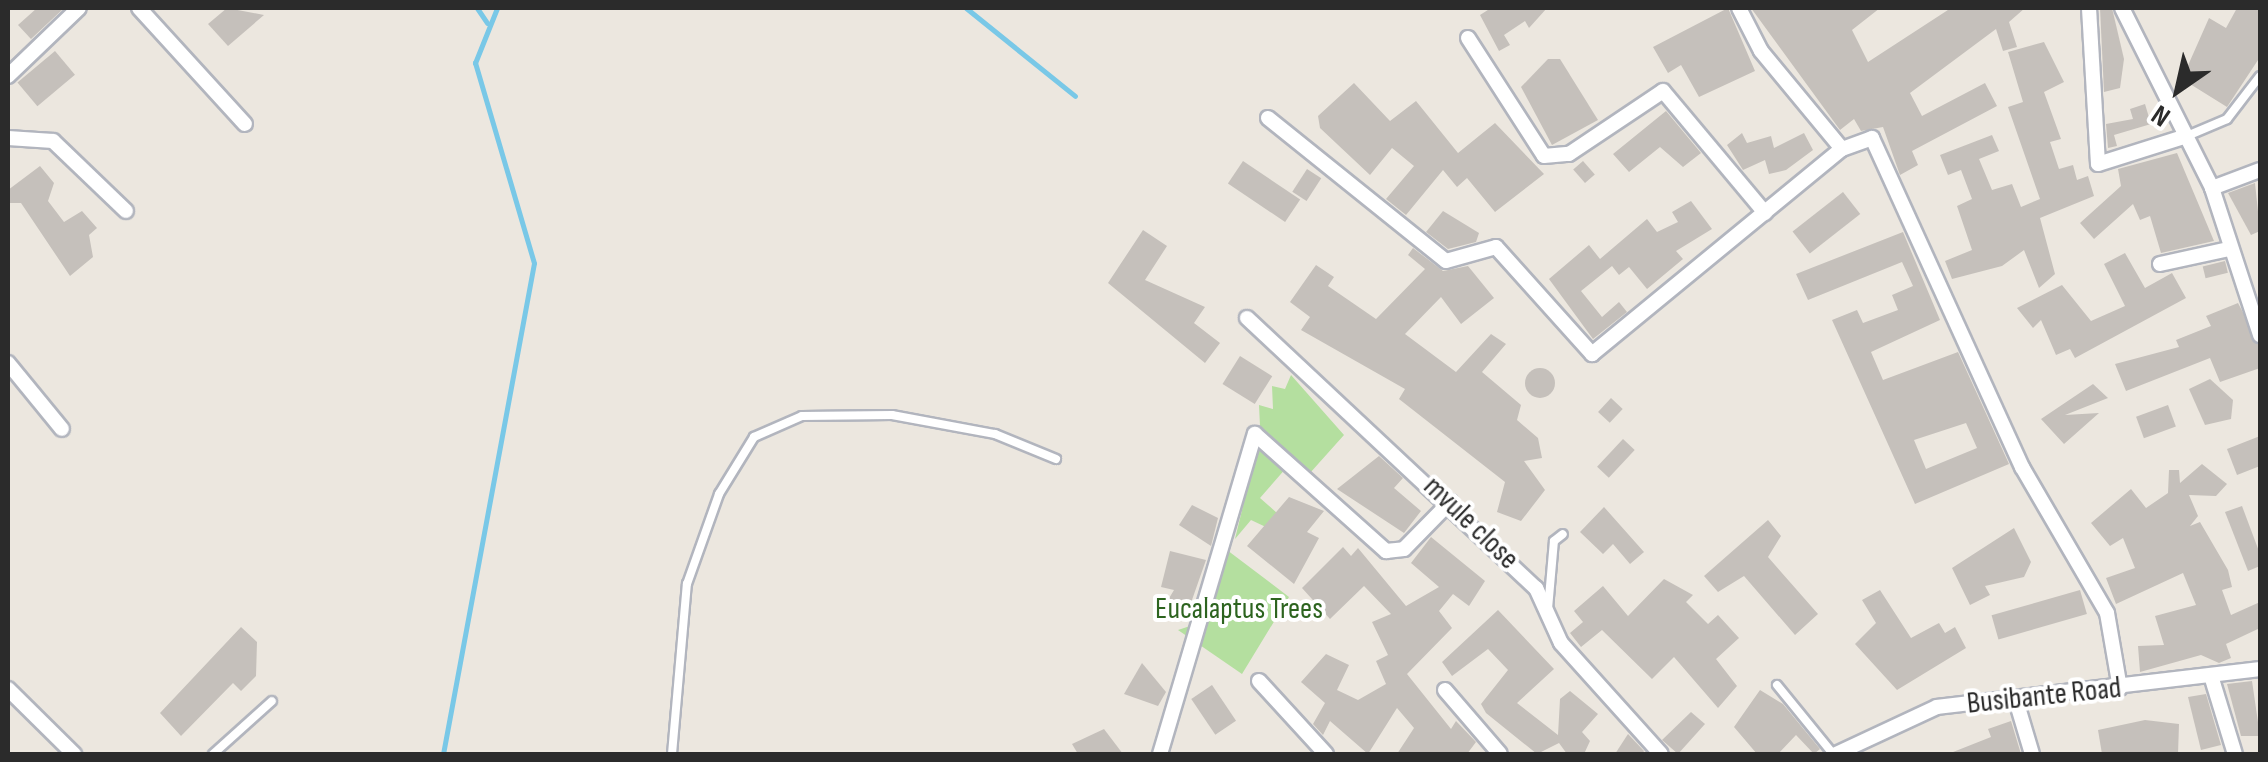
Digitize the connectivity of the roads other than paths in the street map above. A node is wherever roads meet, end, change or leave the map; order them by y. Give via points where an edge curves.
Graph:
1 (79, 8) edge
2 (139, 8) edge
3 (1740, 8) edge
4 (2090, 8) edge
5 (2122, 8) edge
6 (1468, 38) dead end
7 (8, 76) edge
8 (2260, 76) edge
9 (1268, 118) dead end
10 (245, 124) dead end
11 (2187, 136) junction
12 (8, 138) edge
13 (1842, 149) junction
14 (2260, 170) edge
15 (2212, 188) junction
16 (126, 211) dead end
17 (1765, 213) junction
18 (2229, 249) junction
19 (2160, 264) dead end
20 (1247, 318) dead end
21 (2260, 335) edge
22 (8, 363) edge
23 (62, 429) dead end
24 (1056, 460) dead end
25 (1450, 502) junction
26 (1563, 534) dead end
27 (1548, 608) junction
28 (2260, 669) edge
29 (2212, 679) junction
30 (1259, 681) dead end
31 (1777, 686) dead end
32 (2120, 688) junction
33 (8, 689) edge
34 (1445, 690) dead end
35 (2015, 697) junction
36 (272, 701) dead end
37 (1654, 751) edge
38 (74, 754) edge
39 (216, 754) edge
40 (672, 754) edge
41 (1160, 754) edge
42 (1326, 754) edge
43 (1500, 754) edge
44 (1834, 754) edge
45 (2032, 754) edge
46 (2235, 754) edge

1 - 7 street
2 - 10 street
3 - 13 street via 1761,51
4 - 11 street via 2098,164
5 - 11 street
6 - 17 street via 1544,156 1569,154 1664,91
8 - 11 lane via 2227,119
9 - 17 street via 1446,261 1496,247 1592,354
11 - 15 street
12 - 16 street via 52,141
13 - 17 street
13 - 32 street via 1872,138 2022,467 2107,613
14 - 15 street
15 - 18 street
18 - 19 street
18 - 21 street
20 - 25 street, mvule close
22 - 23 street
24 - 40 lane via 996,434 892,416 802,416 754,438 719,494 687,584
25 - 27 street, mvule close
25 - 41 street via 1404,549 1386,552 1255,434
26 - 27 lane via 1554,541
27 - 37 street, mvule close via 1561,643
28 - 29 street, Busibante Road
29 - 32 street, Busibante Road
29 - 46 street
30 - 42 street
31 - 44 lane
32 - 35 street, Busibante Road
33 - 38 street
34 - 43 street
35 - 44 street, Busibante Road via 1937,707
35 - 45 street
36 - 39 lane

